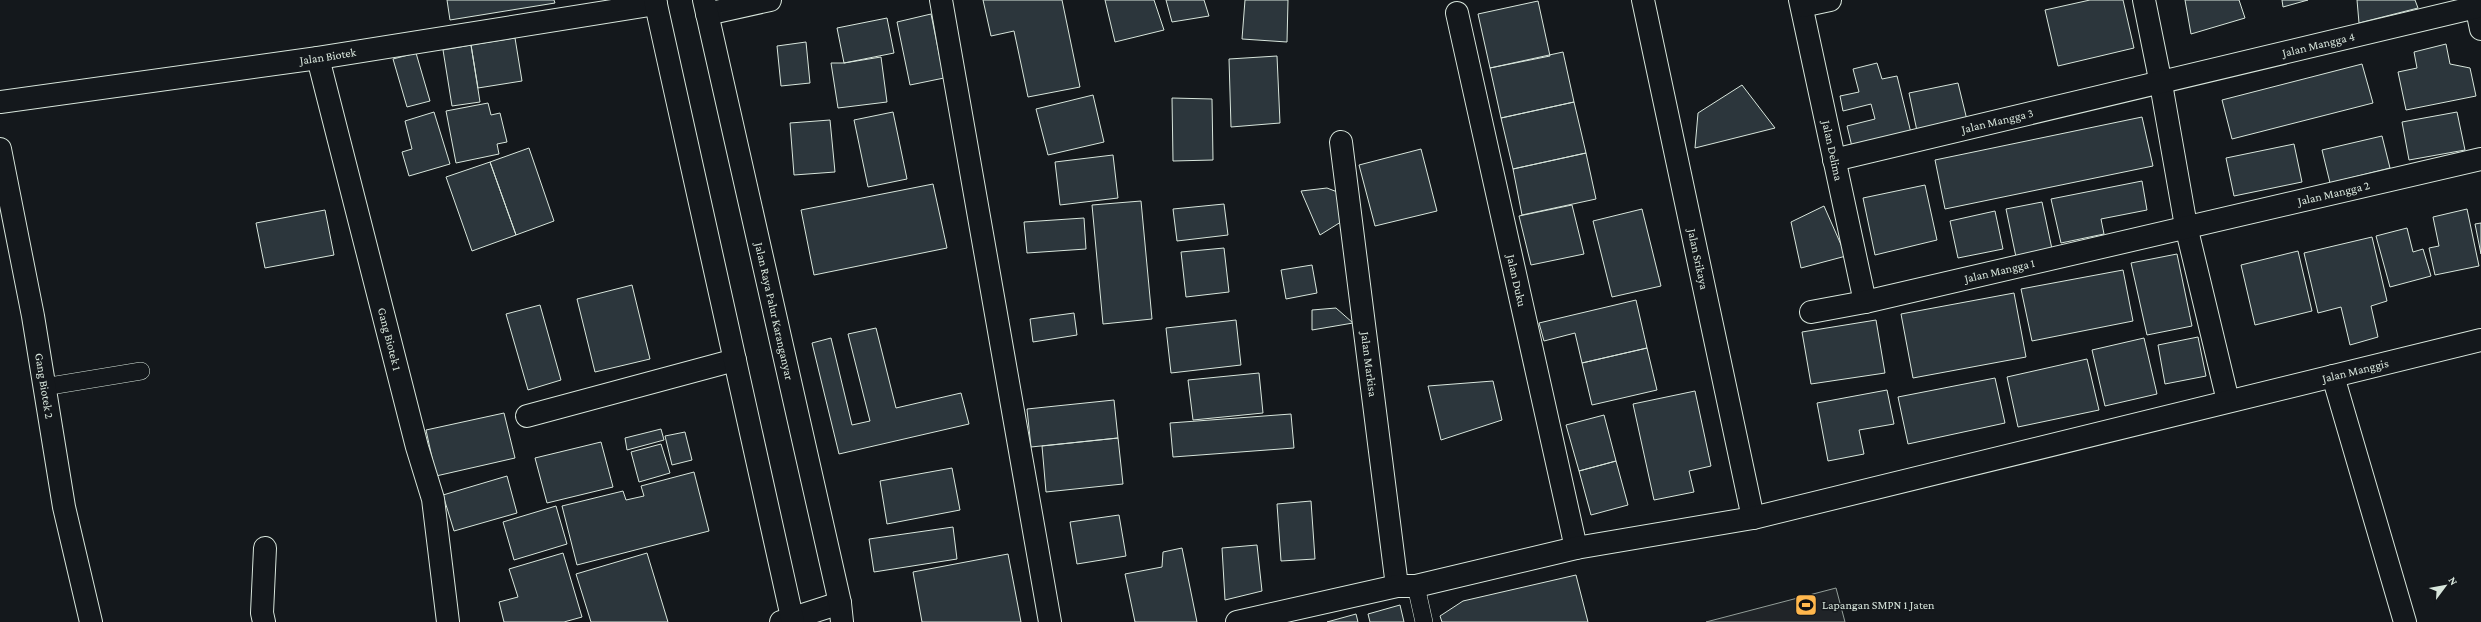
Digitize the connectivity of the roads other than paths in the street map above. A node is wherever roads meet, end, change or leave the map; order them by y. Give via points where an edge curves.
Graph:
1 (770, 0) edge
2 (941, 0) edge
3 (1644, 0) edge
4 (1830, 0) edge
5 (2144, 0) edge
6 (655, 2) edge
7 (1801, 3) edge
8 (2475, 4) edge
9 (705, 7) edge
10 (1457, 13) dead end
11 (2481, 29) edge
12 (318, 58) junction
13 (2162, 84) junction
14 (0, 102) edge
15 (1341, 142) dead end
16 (0, 149) edge
17 (2481, 159) edge
18 (1834, 160) junction
19 (2186, 226) junction
20 (1865, 302) junction
21 (1812, 312) dead end
22 (2481, 340) edge
23 (735, 360) junction
24 (141, 371) dead end
25 (2333, 376) junction
26 (44, 387) junction
27 (2228, 401) junction
28 (527, 416) dead end
29 (1753, 518) junction
30 (265, 548) dead end
31 (1576, 548) junction
32 (1406, 586) junction
33 (841, 612) edge
34 (789, 621) edge
35 (91, 622) edge
36 (264, 622) edge
37 (448, 622) edge
38 (1050, 622) edge
39 (1237, 622) edge
40 (1424, 622) edge
41 (2405, 622) edge

1 - 9 street
2 - 38 street
3 - 29 street, Jalan Srikaya
4 - 7 street
5 - 13 street
6 - 12 street, Jalan Biotek
6 - 23 street
7 - 18 street, Jalan Delima
8 - 11 street
8 - 13 street, Jalan Mangga 4
9 - 33 street, Jalan Raya Palur Karanganyar
10 - 31 street, Jalan Duku
12 - 14 street, Jalan Biotek
12 - 37 street, Gang Biotek 1 via 417,447 433,499
13 - 18 street, Jalan Mangga 3
13 - 19 street
15 - 32 street, Jalan Markisa
16 - 26 street, Gang Biotek 2 via 33,316
17 - 19 street, Jalan Mangga 2
18 - 20 street, Jalan Delima
19 - 20 street, Jalan Mangga 1
19 - 27 street
20 - 21 street, Jalan Mangga 1
22 - 25 street, Jalan Manggis
23 - 28 street
23 - 34 street
24 - 26 lane
25 - 27 street, Jalan Manggis
25 - 41 street
26 - 35 street, Gang Biotek 2 via 64,507
27 - 29 street, Jalan Manggis
29 - 31 street, Jalan Manggis
30 - 36 street via 262,613
31 - 32 street, Jalan Manggis
32 - 39 street, Jalan Manggis
32 - 40 lane
33 - 34 street

